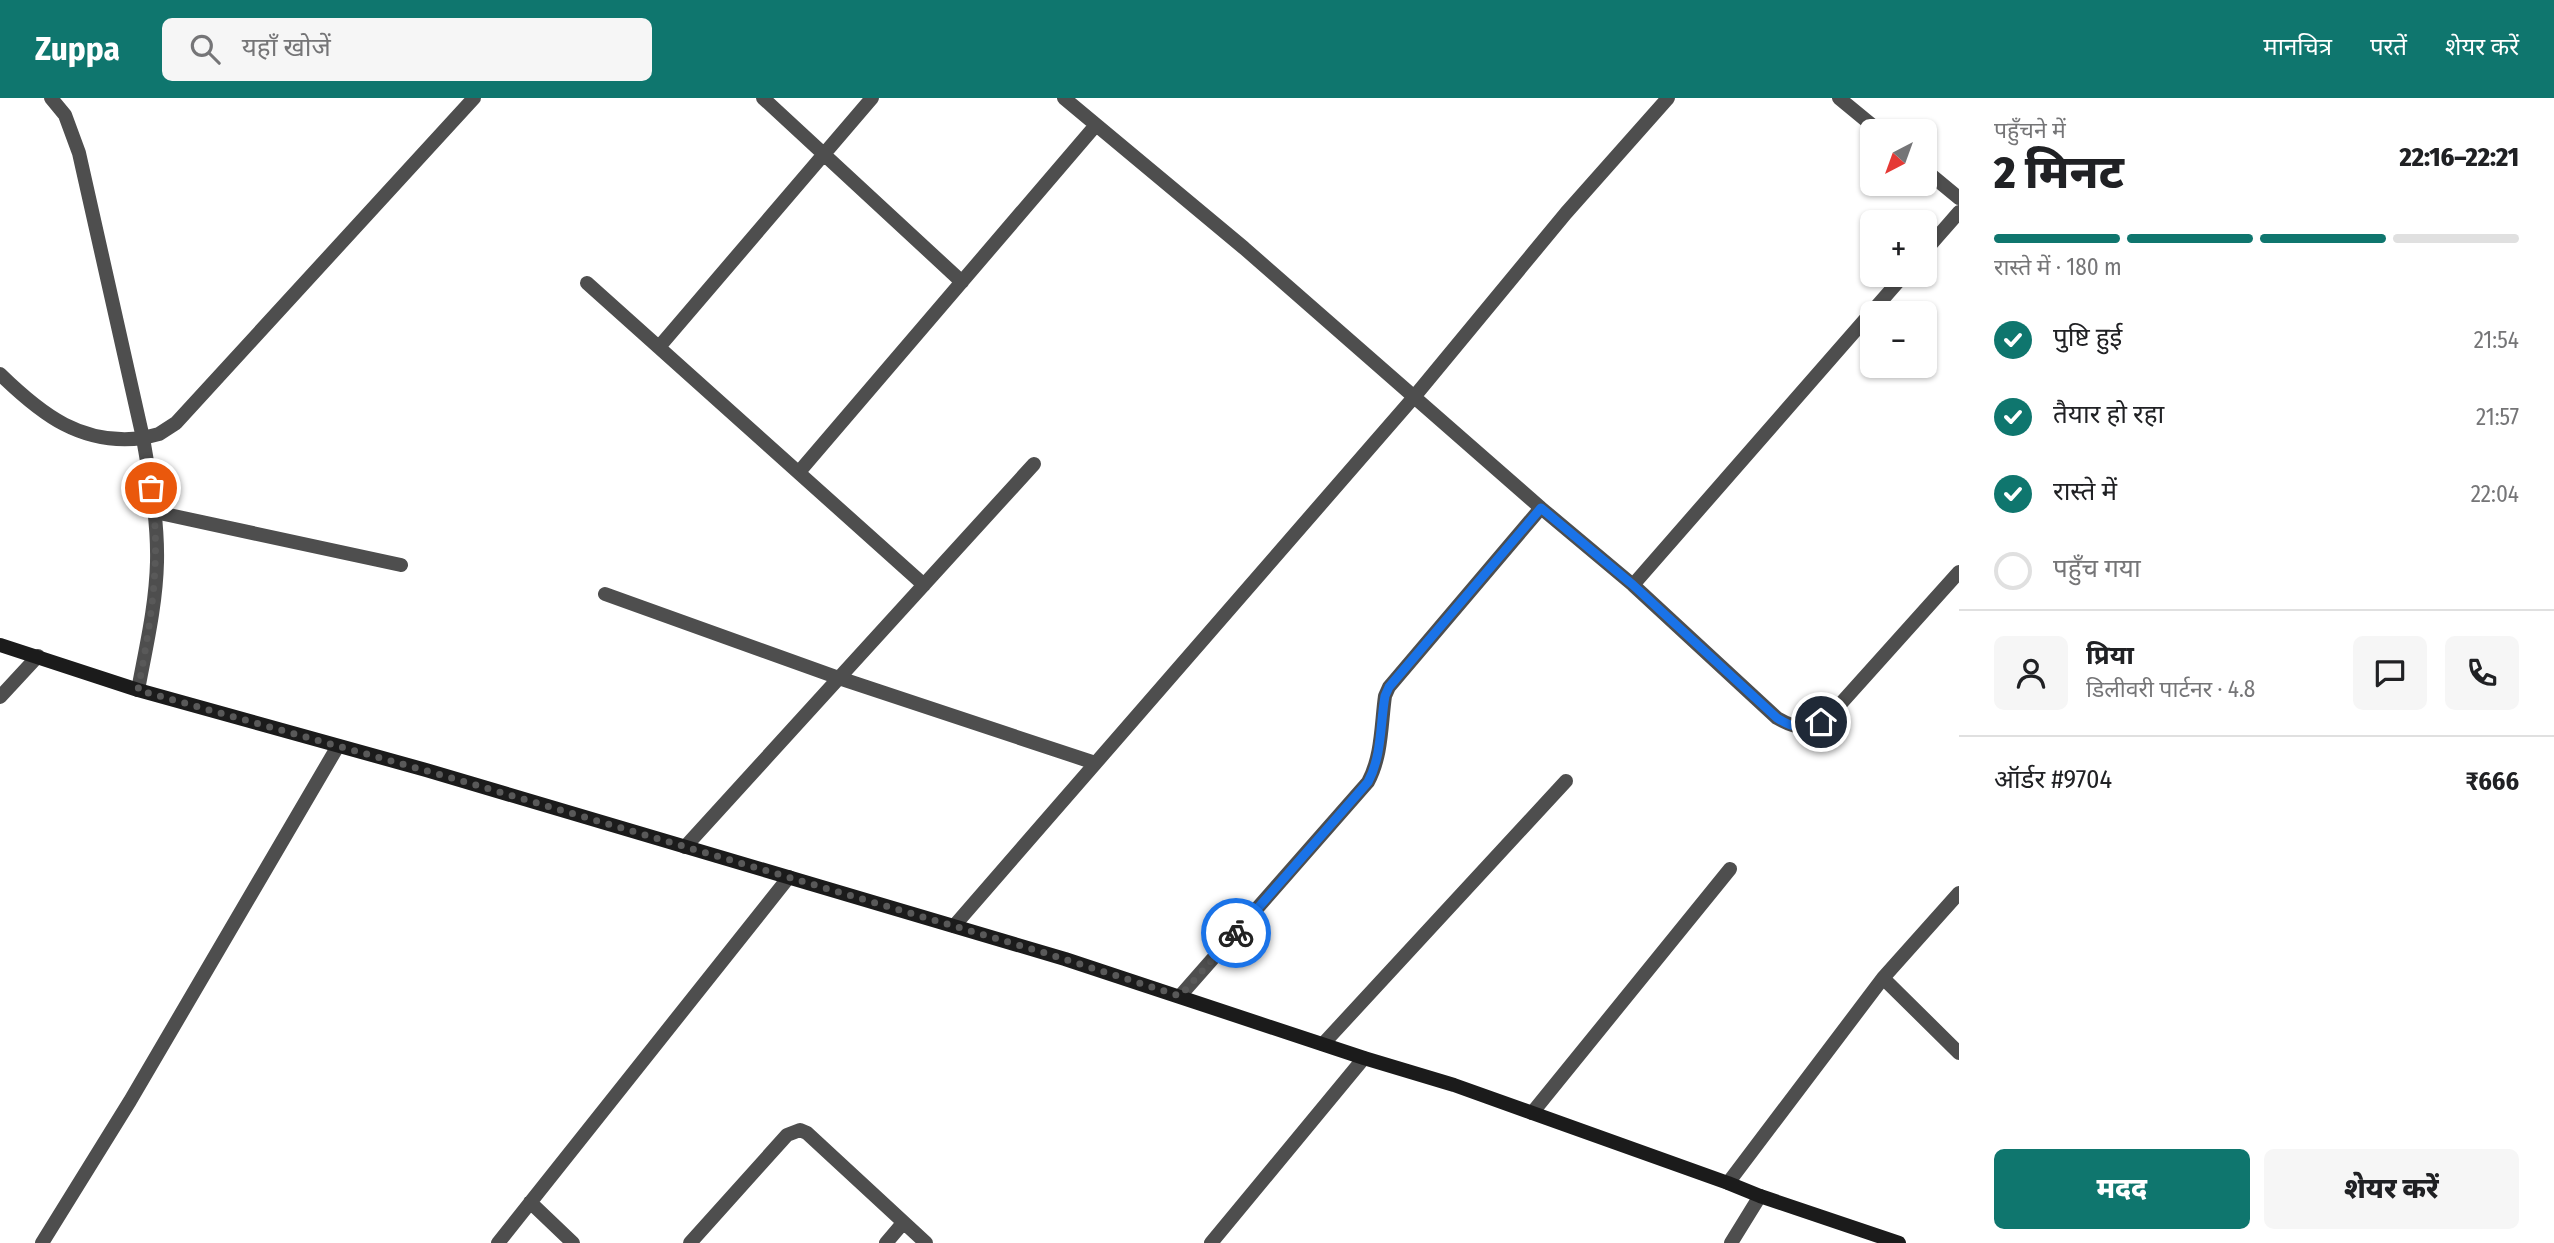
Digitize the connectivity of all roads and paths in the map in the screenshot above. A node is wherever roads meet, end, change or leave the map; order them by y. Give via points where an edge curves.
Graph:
1 (51, 98) edge
2 (474, 98) edge
3 (762, 98) edge
4 (872, 98) edge
5 (1064, 98) edge
6 (1668, 98) edge
7 (1839, 98) edge
8 (1864, 119) edge
9 (1096, 125) junction
10 (824, 154) junction
11 (1937, 180) edge
12 (1959, 198) edge
13 (1959, 212) edge
14 (1937, 237) edge
15 (962, 282) junction
16 (587, 283) dead end
17 (1894, 287) edge
18 (659, 347) junction
19 (0, 374) edge
20 (1414, 397) junction
21 (143, 438) junction
22 (1034, 464) dead end
23 (799, 472) junction
24 (1541, 508) junction
25 (155, 512) junction
26 (401, 565) dead end
27 (1959, 572) edge
28 (924, 585) junction
29 (1633, 585) junction
30 (605, 594) dead end
31 (0, 645) edge
32 (38, 656) junction
33 (839, 678) junction
34 (138, 690) junction
35 (0, 697) edge
36 (338, 746) junction
37 (1095, 763) junction
38 (1566, 781) dead end
39 (685, 847) junction
40 (1730, 869) dead end
41 (789, 877) junction
42 (1959, 893) edge
43 (954, 926) junction
44 (1883, 978) junction
45 (1180, 996) junction
46 (1323, 1044) junction
47 (1959, 1053) edge
48 (1364, 1058) junction
49 (1532, 1113) junction
50 (1728, 1182) junction
51 (1760, 1196) junction
52 (530, 1202) junction
53 (903, 1223) junction
54 (43, 1243) edge
55 (498, 1243) edge
56 (573, 1243) edge
57 (690, 1243) edge
58 (887, 1243) edge
59 (926, 1243) edge
60 (1211, 1243) edge
61 (1731, 1243) edge
62 (1899, 1243) edge

1 - 21 street via 65,115 79,153
2 - 21 street via 176,423
3 - 10 street
4 - 10 street
5 - 9 street
6 - 20 street
7 - 8 street
9 - 15 street
9 - 20 street
10 - 15 street
10 - 18 street
11 - 12 street
13 - 14 street
15 - 23 street
16 - 18 street
17 - 29 street
18 - 23 street
19 - 21 street via 37,408 76,431 103,439
20 - 24 street
20 - 37 street
21 - 25 street
22 - 28 street
23 - 28 street
24 - 29 street
24 - 45 street via 1389,687 1378,756 1368,782
25 - 26 street
25 - 34 street via 153,612
27 - 29 street via 1835,710 1808,728 1792,727 1777,718
28 - 33 street
30 - 33 street
31 - 32 main road
32 - 34 main road
32 - 35 street
33 - 37 street
33 - 39 street
34 - 36 main road
36 - 39 main road
36 - 54 street
37 - 43 street
38 - 46 street
39 - 41 main road
40 - 49 street
41 - 43 main road
41 - 52 street
42 - 44 street
43 - 45 main road
44 - 47 street
44 - 50 street
45 - 46 main road
46 - 48 main road
48 - 49 main road
48 - 60 street
49 - 50 main road
50 - 51 main road
51 - 61 street
51 - 62 main road
52 - 55 street
52 - 56 street
53 - 57 street via 800,1130 787,1135
53 - 58 street
53 - 59 street

